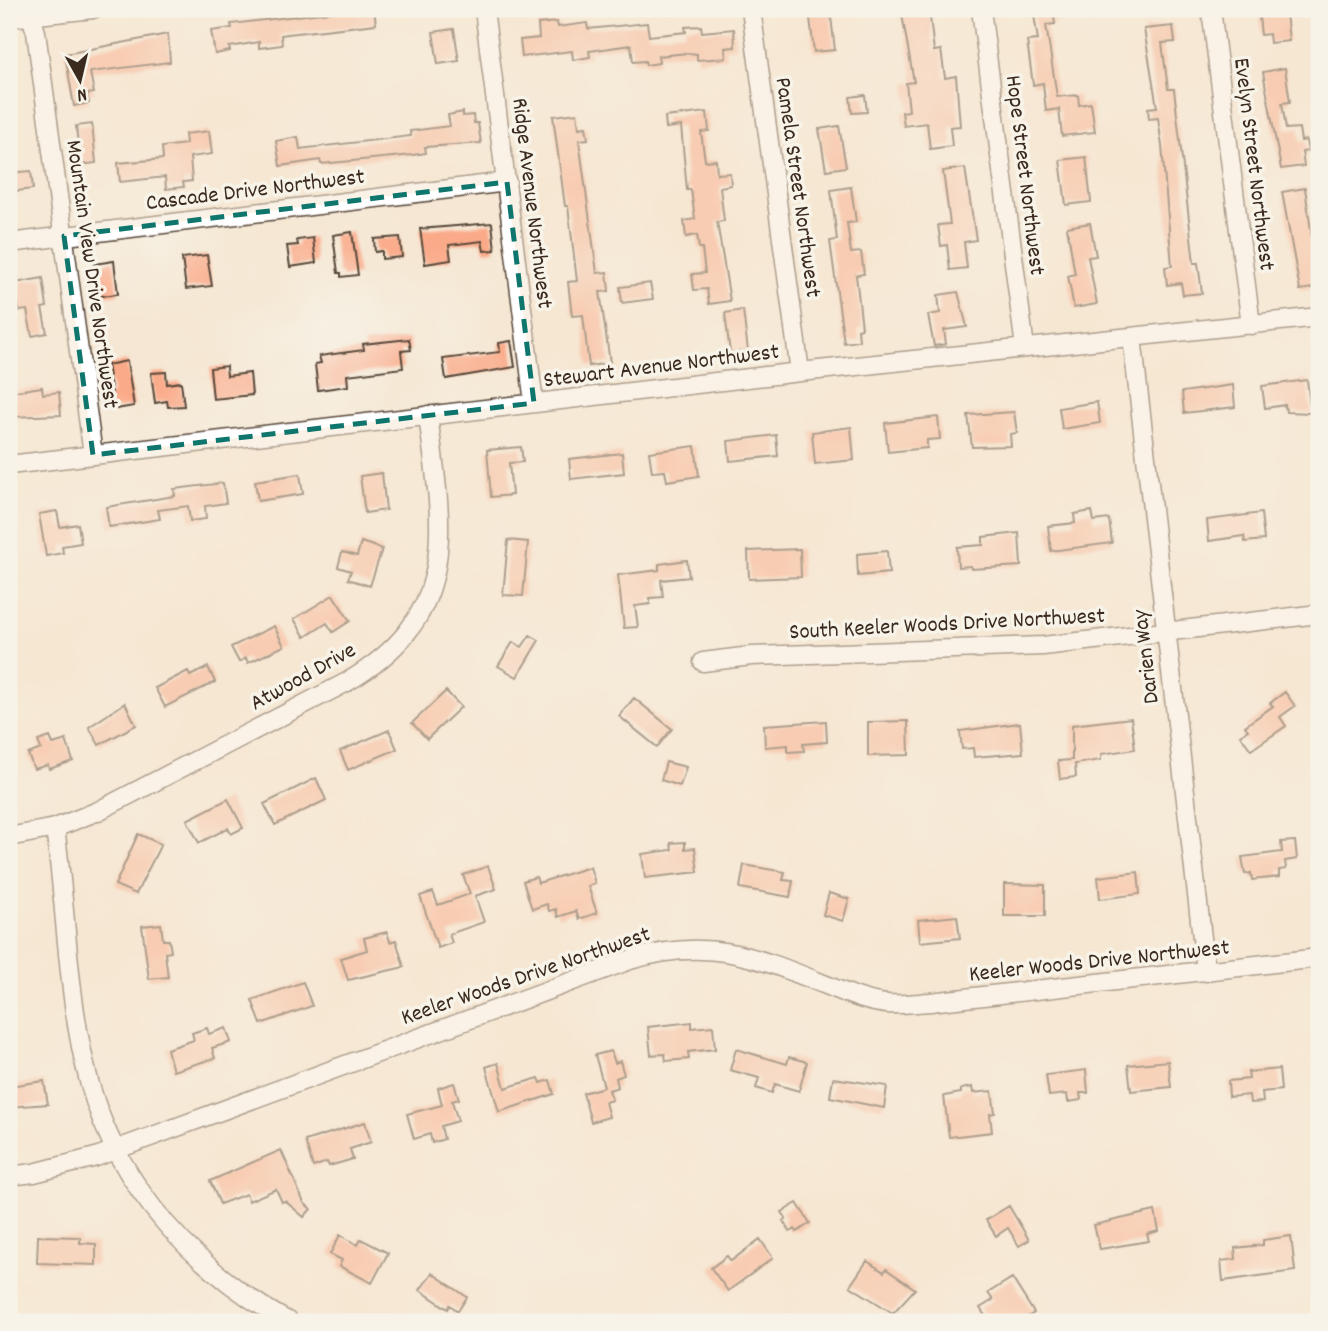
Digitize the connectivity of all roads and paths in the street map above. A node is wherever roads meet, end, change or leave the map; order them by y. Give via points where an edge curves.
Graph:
1 (93, 9) edge
2 (484, 9) edge
3 (751, 9) edge
4 (981, 9) edge
5 (1211, 9) edge
6 (32, 17) junction
7 (9, 18) edge
8 (507, 183) junction
9 (64, 236) junction
10 (9, 243) edge
11 (1319, 317) edge
12 (1251, 325) junction
13 (1132, 337) junction
14 (1025, 348) junction
15 (800, 372) junction
16 (534, 403) junction
17 (428, 415) junction
18 (93, 455) junction
19 (9, 465) edge
20 (1319, 614) edge
21 (1166, 632) junction
22 (703, 662) dead end
23 (55, 828) junction
24 (9, 837) edge
25 (1319, 958) edge
26 (1206, 972) junction
27 (116, 1150) junction
28 (9, 1176) edge
29 (289, 1322) edge

1 - 6 street
2 - 8 street, Ridge Avenue Northwest
3 - 15 street, Pamela Street Northwest
4 - 14 street, Hope Street Northwest
5 - 12 street, Evelyn Street Northwest
6 - 7 street
6 - 9 street, Mountain View Drive Northwest
8 - 9 street, Cascade Drive Northwest
8 - 16 street, Ridge Avenue Northwest
9 - 10 street, Cascade Drive Northwest
9 - 18 street, Mountain View Drive Northwest
11 - 12 street, Stewart Avenue Northwest
12 - 13 street, Stewart Avenue Northwest
13 - 14 street, Stewart Avenue Northwest
13 - 21 street, Darien Way
14 - 15 street, Stewart Avenue Northwest
15 - 16 street, Stewart Avenue Northwest
16 - 17 street, Stewart Avenue Northwest
17 - 18 street, Stewart Avenue Northwest
17 - 23 street, Atwood Drive via 441,515 439,552 429,593 401,638 347,682 130,796
18 - 19 street, Stewart Avenue Northwest
20 - 21 street, South Keeler Woods Drive Northwest
21 - 22 street, South Keeler Woods Drive Northwest via 1043,646 751,656
21 - 26 street, Darien Way
23 - 24 street, Atwood Drive
23 - 27 street via 82,1052
25 - 26 street, Keeler Woods Drive Northwest
26 - 27 street, Keeler Woods Drive Northwest via 886,1004 738,953 671,949 630,960
27 - 28 street, Keeler Woods Drive Northwest
27 - 29 street via 160,1218 194,1255 237,1290

